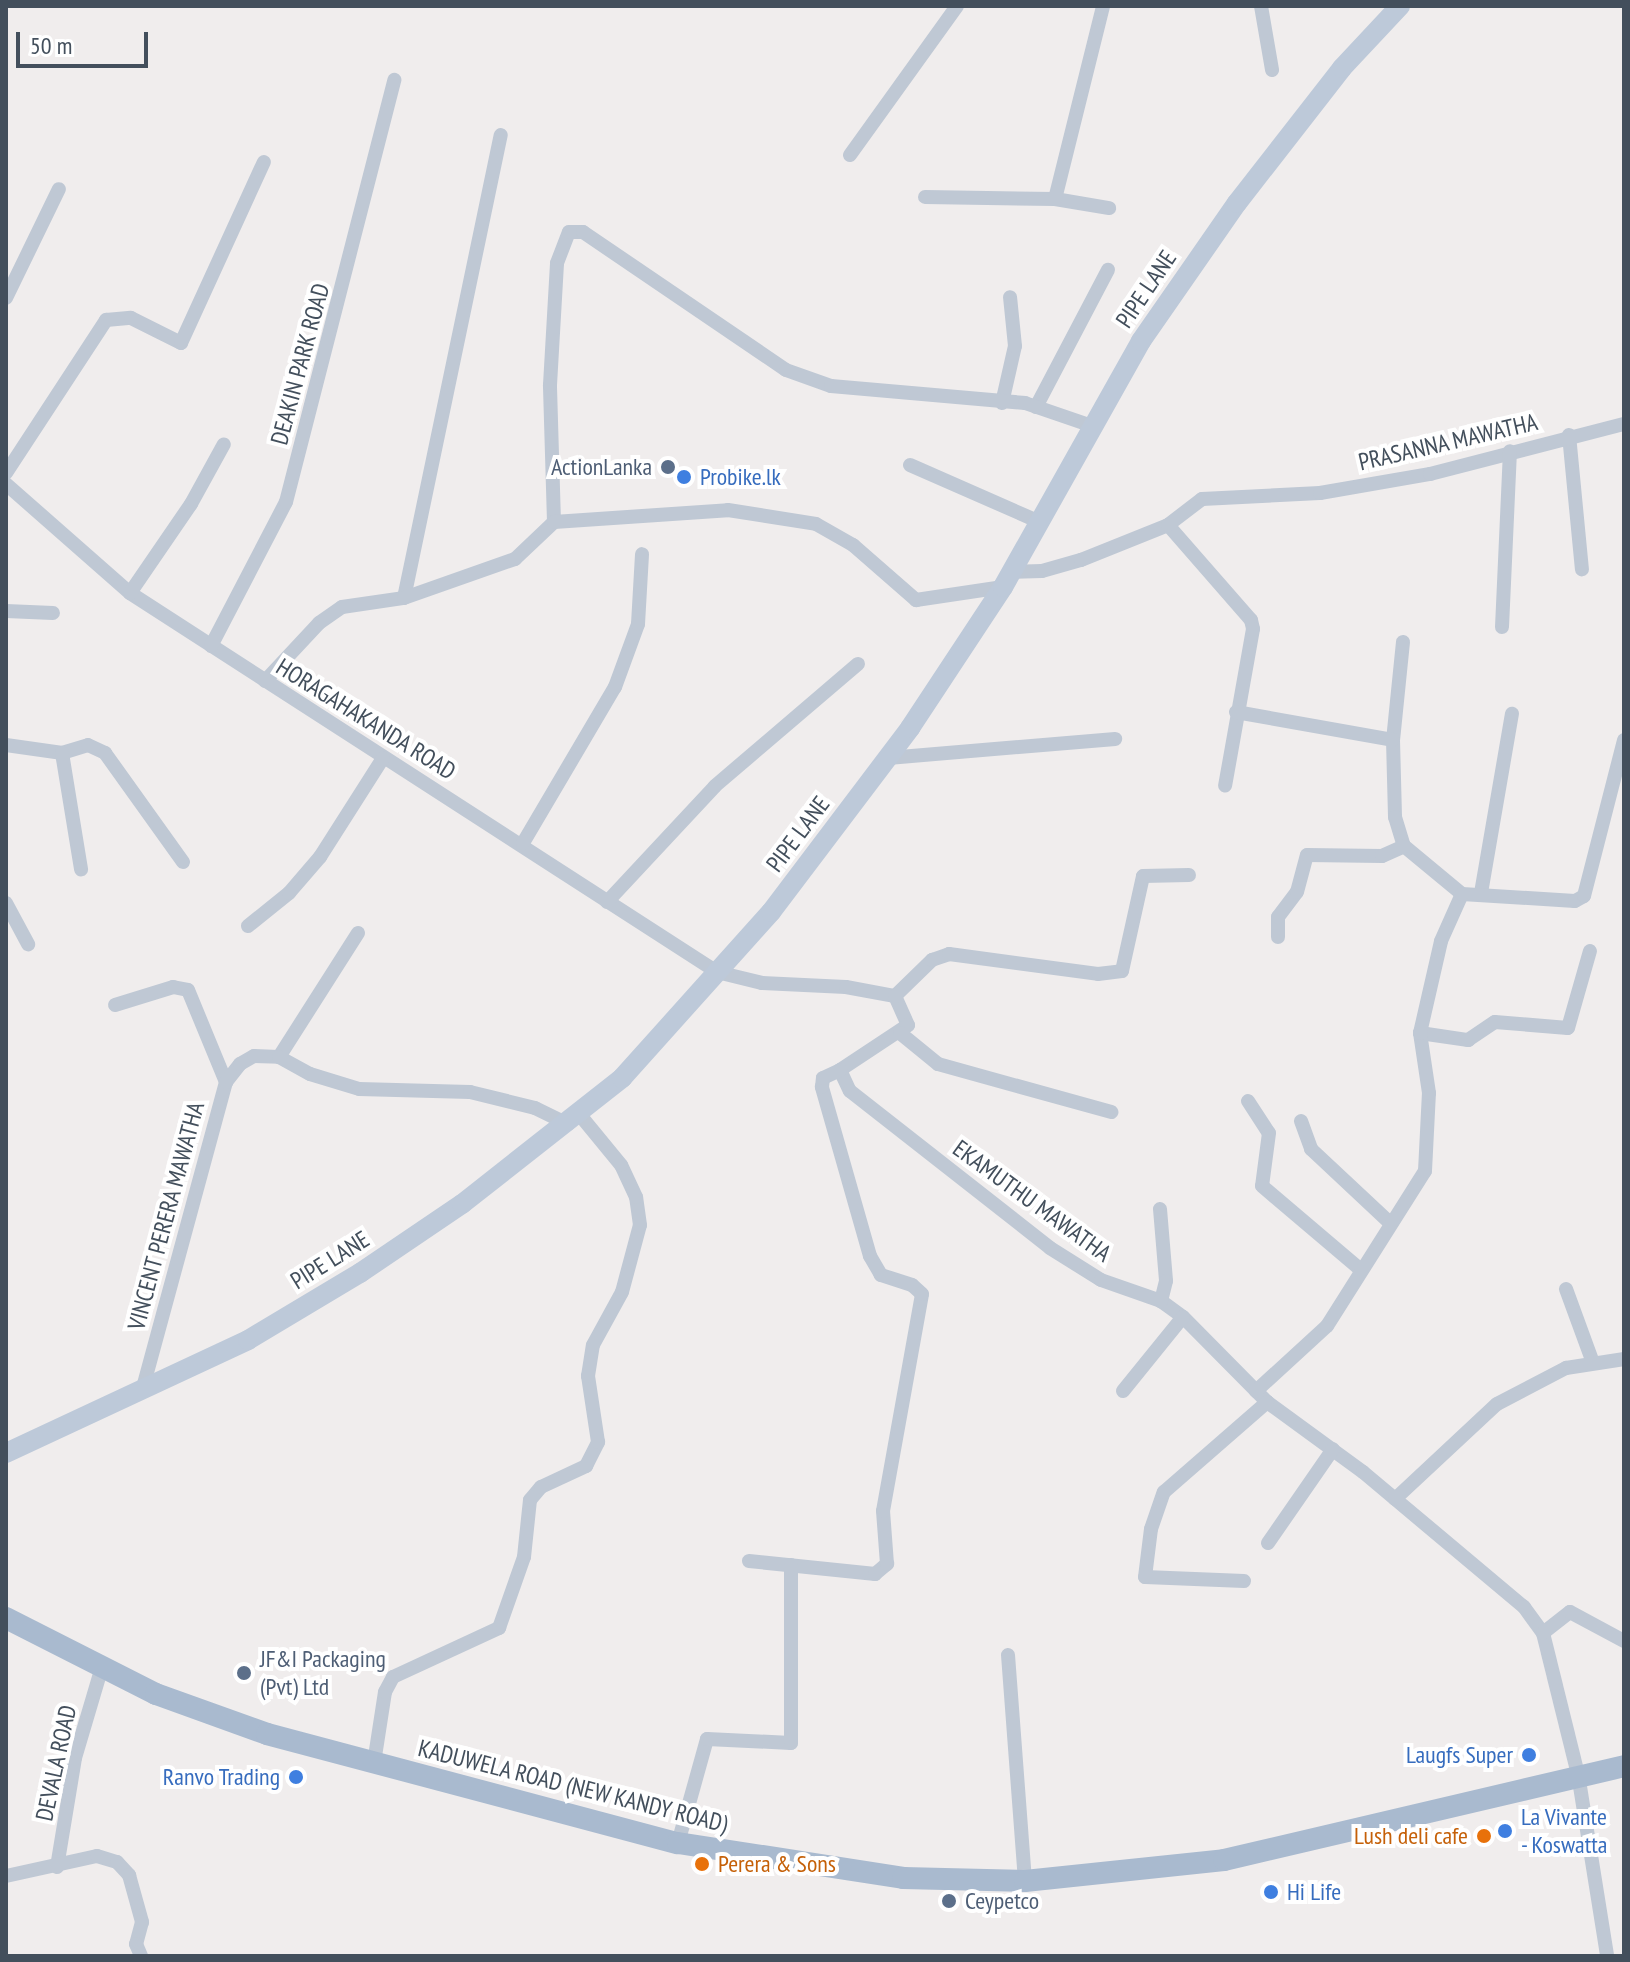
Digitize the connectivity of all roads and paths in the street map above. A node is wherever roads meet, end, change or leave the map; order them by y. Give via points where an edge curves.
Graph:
1 (957, 6) edge
2 (1103, 6) edge
3 (1261, 6) edge
4 (1400, 6) edge
5 (1272, 70) dead end
6 (394, 80) dead end
7 (501, 135) dead end
8 (850, 155) dead end
9 (264, 162) dead end
10 (59, 189) dead end
11 (925, 197) dead end
12 (1055, 199) junction
13 (1109, 208) dead end
14 (1108, 270) dead end
15 (1010, 297) dead end
16 (6, 298) edge
17 (1002, 403) junction
18 (1036, 407) junction
19 (1624, 424) edge
20 (1092, 426) junction
21 (1569, 435) junction
22 (224, 444) dead end
23 (1510, 451) junction
24 (910, 465) dead end
25 (6, 473) edge
26 (6, 484) edge
27 (554, 522) junction
28 (1040, 522) junction
29 (1168, 525) junction
30 (642, 554) dead end
31 (1582, 569) dead end
32 (1007, 580) junction
33 (130, 593) junction
34 (404, 598) junction
35 (6, 611) edge
36 (53, 613) dead end
37 (1502, 627) dead end
38 (1403, 642) dead end
39 (211, 646) junction
40 (858, 664) dead end
41 (265, 681) junction
42 (1236, 712) junction
43 (1512, 714) dead end
44 (1115, 739) dead end
45 (1393, 740) junction
46 (1624, 740) edge
47 (6, 745) edge
48 (62, 753) junction
49 (383, 758) junction
50 (888, 758) junction
51 (1225, 786) dead end
52 (523, 843) junction
53 (1404, 846) junction
54 (183, 862) dead end
55 (81, 869) dead end
56 (1189, 875) dead end
57 (1481, 893) junction
58 (1462, 894) junction
59 (607, 902) junction
60 (6, 903) edge
61 (248, 926) dead end
62 (358, 933) dead end
63 (1278, 937) dead end
64 (28, 944) dead end
65 (1590, 951) dead end
66 (717, 972) junction
67 (895, 996) junction
68 (115, 1005) dead end
69 (900, 1033) junction
70 (1420, 1033) junction
71 (279, 1057) junction
72 (840, 1070) junction
73 (226, 1082) junction
74 (1248, 1101) dead end
75 (1111, 1112) dead end
76 (574, 1119) junction
77 (1301, 1121) dead end
78 (1160, 1209) dead end
79 (1389, 1222) junction
80 (1360, 1269) junction
81 (1566, 1289) dead end
82 (1161, 1301) junction
83 (1183, 1317) junction
84 (1624, 1359) edge
85 (1592, 1360) junction
86 (1123, 1391) dead end
87 (1256, 1391) junction
88 (141, 1392) junction
89 (1267, 1402) junction
90 (1333, 1449) junction
91 (6, 1453) edge
92 (1395, 1499) junction
93 (1268, 1543) dead end
94 (749, 1561) dead end
95 (791, 1565) junction
96 (1244, 1581) dead end
97 (6, 1618) edge
98 (1543, 1633) junction
99 (1624, 1641) edge
100 (1008, 1655) dead end
101 (101, 1670) junction
102 (374, 1763) junction
103 (1624, 1766) edge
104 (1578, 1774) junction
105 (678, 1843) junction
106 (57, 1867) junction
107 (6, 1876) edge
108 (1025, 1881) junction
109 (141, 1956) edge
110 (1607, 1956) edge

1 - 8 street
2 - 12 street
3 - 5 street
4 - 20 street, PIPE LANE via 1342,68 1237,203 1141,341
6 - 39 street, DEAKIN PARK ROAD via 286,502
7 - 34 street
9 - 25 street via 181,343 131,318 106,320
10 - 16 street
11 - 12 street
12 - 13 street
14 - 18 street
15 - 17 street via 1015,346
17 - 18 street
17 - 27 street via 831,386 786,370 583,232 569,232 557,263 552,355
18 - 20 street
19 - 21 street, PRASANNA MAWATHA
20 - 28 street, PIPE LANE
21 - 23 street, PRASANNA MAWATHA
21 - 31 street
22 - 33 street via 191,504
23 - 29 street, PRASANNA MAWATHA via 1430,474 1320,493 1202,499
23 - 37 street
24 - 28 street
26 - 33 street, HORAGAHAKANDA ROAD
27 - 32 street, PRASANNA MAWATHA via 728,510 816,524 853,545 916,600
27 - 34 street via 515,559
28 - 32 street, PIPE LANE
29 - 32 street, PRASANNA MAWATHA via 1081,560
29 - 42 street via 1251,620
30 - 52 street via 638,624 615,687
32 - 50 street, PIPE LANE
33 - 39 street, HORAGAHAKANDA ROAD
34 - 41 street via 342,607 319,623
35 - 36 street
38 - 45 street
39 - 41 street, HORAGAHAKANDA ROAD
40 - 59 street via 715,786
41 - 49 street, HORAGAHAKANDA ROAD
42 - 45 street
42 - 51 street
43 - 57 street
44 - 50 street
45 - 53 street via 1395,817
46 - 57 street via 1584,896 1575,901
47 - 48 street
48 - 54 street via 88,745 105,753
48 - 55 street
49 - 52 street, HORAGAHAKANDA ROAD
49 - 61 street via 320,857 289,893
50 - 66 street, PIPE LANE via 771,912
52 - 59 street, HORAGAHAKANDA ROAD
53 - 58 street
53 - 63 street via 1382,856 1307,855 1297,892 1278,917
56 - 67 street via 1143,876 1122,971 1098,974 949,954 932,960
57 - 58 street
58 - 70 street via 1437,956
59 - 66 street, HORAGAHAKANDA ROAD
60 - 64 street
62 - 71 street
65 - 70 street via 1568,1028 1495,1022 1468,1040
66 - 67 street via 762,983 846,987
66 - 76 street, PIPE LANE via 622,1078
67 - 69 street via 908,1020
68 - 73 street, VINCENT PERERA MAWATHA via 173,987 188,990
69 - 72 street
69 - 75 street via 938,1064
70 - 79 street via 1429,1093 1425,1171
71 - 73 street via 254,1056
71 - 76 street via 310,1074 359,1089 470,1092
72 - 82 street, EKAMUTHU MAWATHA via 850,1091 1050,1248 1101,1280
72 - 95 street via 823,1078 822,1087 870,1256 881,1275 919,1289 920,1319 883,1511 887,1564 875,1574
73 - 88 street, VINCENT PERERA MAWATHA
74 - 80 street via 1269,1133 1262,1186
76 - 88 street, PIPE LANE via 360,1273 248,1340
76 - 102 street via 621,1165 636,1197 640,1225 622,1292 593,1345 588,1376 598,1442 586,1466 541,1487 530,1500 524,1557 499,1628 393,1677 385,1692
77 - 79 street via 1311,1149
78 - 82 street via 1166,1281
79 - 80 street
80 - 87 street via 1327,1326
81 - 85 street
82 - 83 street, EKAMUTHU MAWATHA
83 - 86 street
83 - 87 street, EKAMUTHU MAWATHA
84 - 85 street
85 - 92 street via 1497,1404
87 - 89 street, EKAMUTHU MAWATHA
88 - 91 street, PIPE LANE
89 - 90 street, EKAMUTHU MAWATHA
89 - 96 street via 1164,1492 1151,1529 1145,1577
90 - 92 street, EKAMUTHU MAWATHA
90 - 93 street
92 - 98 street, EKAMUTHU MAWATHA via 1524,1607
94 - 95 street
95 - 105 street via 791,1743 707,1739
97 - 101 main road, KADUWELA ROAD (NEW KANDY ROAD)
98 - 99 street via 1570,1612
98 - 104 street, EKAMUTHU MAWATHA
100 - 108 street
101 - 102 main road, KADUWELA ROAD (NEW KANDY ROAD) via 203,1713
101 - 106 street, DEVALA ROAD via 75,1758
102 - 105 main road, KADUWELA ROAD (NEW KANDY ROAD)
103 - 104 main road, KADUWELA ROAD (NEW KANDY ROAD)
104 - 108 main road, KADUWELA ROAD (NEW KANDY ROAD) via 1224,1860
104 - 110 street, EKAMUTHU MAWATHA
105 - 108 main road, KADUWELA ROAD (NEW KANDY ROAD) via 875,1875
106 - 107 street
106 - 109 street via 97,1856 117,1862 129,1875 142,1922 136,1944

